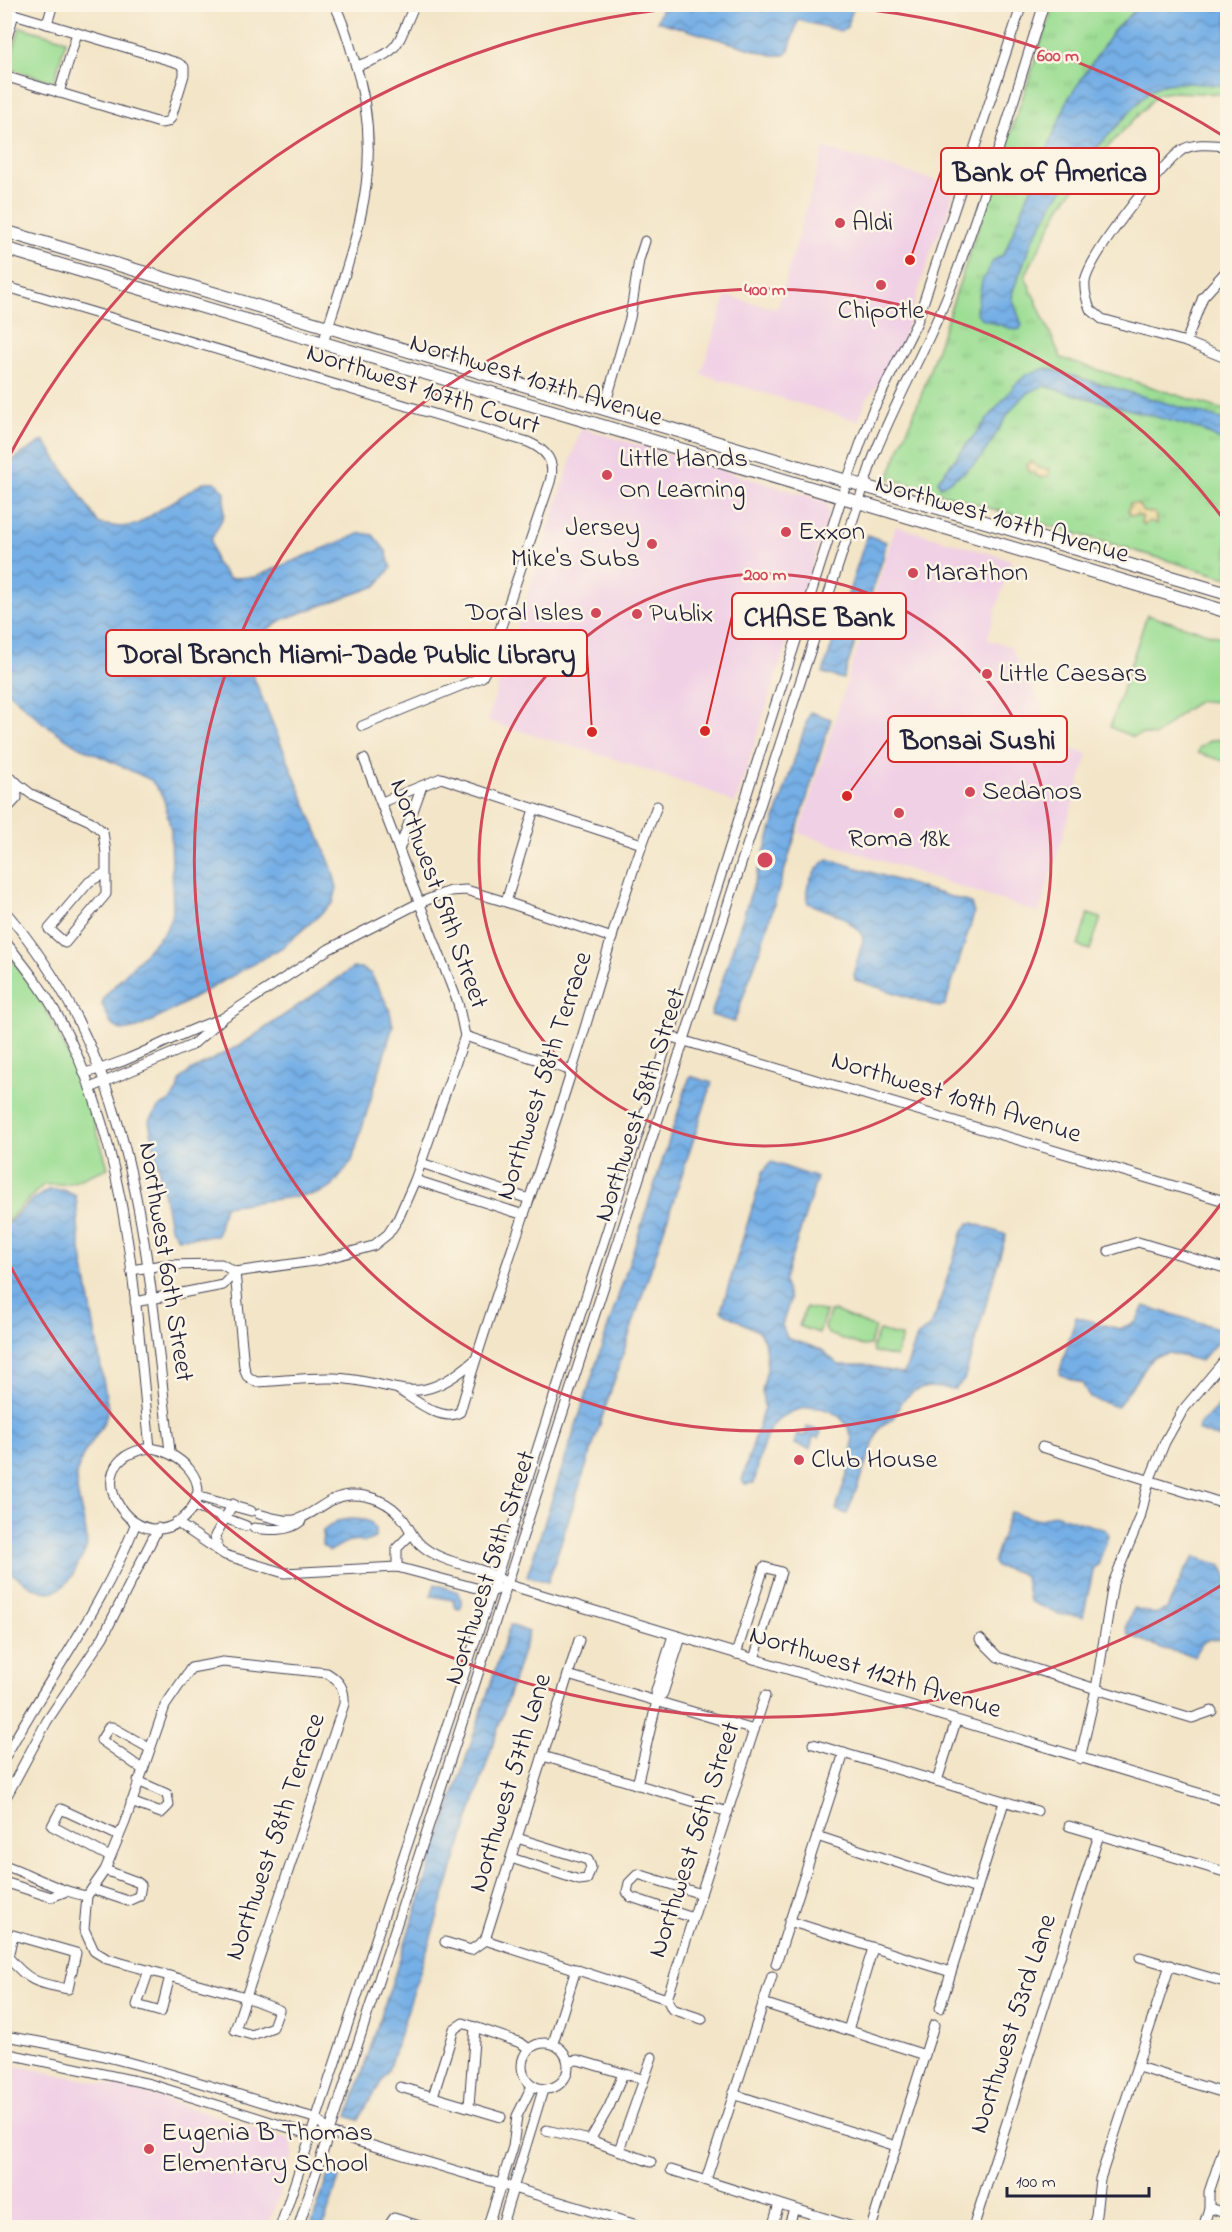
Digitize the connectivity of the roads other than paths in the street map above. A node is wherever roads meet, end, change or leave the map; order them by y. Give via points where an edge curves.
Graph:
1 (52, 4) edge
2 (334, 4) edge
3 (415, 4) edge
4 (1022, 4) edge
5 (1044, 4) edge
6 (9, 13) edge
7 (46, 24) junction
8 (77, 33) junction
9 (4, 48) edge
10 (356, 66) junction
11 (4, 76) edge
12 (59, 93) junction
13 (1227, 146) edge
14 (4, 231) edge
15 (645, 241) dead end
16 (4, 248) edge
17 (1227, 269) edge
18 (4, 286) edge
19 (328, 327) junction
20 (1186, 342) junction
21 (323, 343) junction
22 (1227, 359) edge
23 (604, 409) junction
24 (847, 481) junction
25 (863, 486) junction
26 (842, 497) junction
27 (858, 502) junction
28 (1227, 594) edge
29 (1227, 612) edge
30 (362, 726) dead end
31 (364, 759) dead end
32 (4, 773) edge
33 (4, 781) edge
34 (16, 782) junction
35 (422, 786) junction
36 (382, 802) junction
37 (657, 806) dead end
38 (534, 809) junction
39 (4, 812) edge
40 (642, 844) junction
41 (399, 850) junction
42 (105, 873) junction
43 (506, 902) junction
44 (419, 903) junction
45 (4, 910) edge
46 (612, 938) junction
47 (4, 940) edge
48 (223, 1018) junction
49 (465, 1036) junction
50 (671, 1037) junction
51 (685, 1041) junction
52 (101, 1069) junction
53 (572, 1071) junction
54 (84, 1073) junction
55 (105, 1082) junction
56 (90, 1088) junction
57 (421, 1163) junction
58 (415, 1180) junction
59 (530, 1199) junction
60 (1227, 1202) edge
61 (524, 1215) junction
62 (1109, 1251) dead end
63 (147, 1267) junction
64 (1227, 1269) edge
65 (131, 1270) junction
66 (235, 1272) junction
67 (151, 1301) junction
68 (135, 1302) junction
69 (1227, 1356) edge
70 (475, 1360) junction
71 (399, 1390) junction
72 (1042, 1447) dead end
73 (150, 1448) junction
74 (170, 1451) junction
75 (1149, 1481) junction
76 (196, 1496) junction
77 (233, 1504) junction
78 (1227, 1505) edge
79 (193, 1506) junction
80 (312, 1511) junction
81 (226, 1519) junction
82 (176, 1522) junction
83 (136, 1523) junction
84 (158, 1528) junction
85 (411, 1534) junction
86 (218, 1550) junction
87 (397, 1567) junction
88 (497, 1575) junction
89 (509, 1585) junction
90 (491, 1592) junction
91 (677, 1636) junction
92 (980, 1639) dead end
93 (579, 1640) dead end
94 (736, 1654) junction
95 (754, 1659) junction
96 (568, 1675) junction
97 (1096, 1689) junction
98 (765, 1696) dead end
99 (657, 1701) junction
100 (1212, 1711) dead end
101 (956, 1721) junction
102 (754, 1730) junction
103 (813, 1744) dead end
104 (149, 1748) junction
105 (844, 1753) junction
106 (543, 1756) junction
107 (4, 1759) edge
108 (1080, 1759) junction
109 (142, 1769) junction
110 (138, 1781) junction
111 (937, 1781) junction
112 (637, 1785) junction
113 (4, 1801) edge
114 (131, 1802) junction
115 (1004, 1802) junction
116 (1227, 1802) edge
117 (1037, 1811) dead end
118 (728, 1812) junction
119 (1069, 1826) dead end
120 (1100, 1835) junction
121 (119, 1836) junction
122 (817, 1836) junction
123 (517, 1838) junction
124 (110, 1857) junction
125 (511, 1858) junction
126 (4, 1865) edge
127 (105, 1870) junction
128 (1227, 1873) edge
129 (4, 1882) edge
130 (977, 1889) junction
131 (64, 1892) junction
132 (90, 1892) junction
133 (701, 1894) junction
134 (693, 1917) junction
135 (789, 1921) junction
136 (87, 1939) junction
137 (485, 1940) junction
138 (445, 1942) dead end
139 (873, 1948) junction
140 (76, 1953) junction
141 (1140, 1957) dead end
142 (776, 1964) dead end
143 (1170, 1965) junction
144 (576, 1969) junction
145 (148, 1970) junction
146 (951, 1972) junction
147 (170, 1976) junction
148 (772, 1976) dead end
149 (1227, 1983) edge
150 (246, 1997) junction
151 (667, 1999) junction
152 (763, 2003) junction
153 (940, 2008) dead end
154 (702, 2019) dead end
155 (934, 2025) dead end
156 (475, 2027) junction
157 (848, 2030) junction
158 (4, 2036) edge
159 (553, 2043) junction
160 (529, 2049) junction
161 (4, 2053) edge
162 (925, 2055) junction
163 (652, 2057) dead end
164 (131, 2061) junction
165 (569, 2061) junction
166 (1138, 2067) junction
167 (623, 2074) junction
168 (113, 2075) junction
169 (642, 2079) junction
170 (532, 2086) junction
171 (400, 2087) dead end
172 (543, 2090) junction
173 (733, 2094) junction
174 (1227, 2094) edge
175 (433, 2096) junction
176 (469, 2106) junction
177 (522, 2108) junction
178 (535, 2112) junction
179 (501, 2117) dead end
180 (317, 2119) junction
181 (546, 2130) dead end
182 (330, 2133) junction
183 (312, 2135) junction
184 (1227, 2135) edge
185 (590, 2140) junction
186 (896, 2146) junction
187 (619, 2150) junction
188 (651, 2162) dead end
189 (671, 2170) dead end
190 (705, 2180) junction
191 (500, 2184) junction
192 (513, 2188) junction
193 (779, 2204) junction
194 (1209, 2208) junction
195 (794, 2209) junction
196 (1227, 2214) edge
197 (280, 2228) edge
198 (298, 2228) edge
199 (387, 2228) edge
200 (426, 2228) edge
201 (487, 2228) edge
202 (501, 2228) edge
203 (647, 2228) edge
204 (772, 2228) edge
205 (788, 2228) edge
206 (856, 2228) edge
207 (871, 2228) edge
208 (973, 2228) edge
209 (1092, 2228) edge
210 (1203, 2228) edge

1 - 7 street
2 - 10 street
3 - 10 street via 397,46 381,59
4 - 24 street, Northwest 58th Street via 918,322 872,412
5 - 25 street, Northwest 58th Street via 957,273 894,404
6 - 7 street
6 - 9 street
7 - 8 street
8 - 12 street
8 - 12 street via 183,67 184,75 167,122
10 - 19 street via 369,128 368,182
11 - 12 street
13 - 20 street via 1205,145 1184,150 1170,162 1101,245 1085,281 1089,309 1102,319
14 - 19 main road, Northwest 107th Avenue
15 - 23 street via 630,318
16 - 21 main road, Northwest 107th Avenue
17 - 20 street via 1203,297
18 - 30 street, Northwest 107th Court via 528,441 548,456 552,465 550,482 482,677
19 - 21 street
19 - 23 main road, Northwest 107th Avenue
20 - 22 street
21 - 26 main road, Northwest 107th Avenue
23 - 24 main road, Northwest 107th Avenue
24 - 25 main road, Northwest 107th Avenue
24 - 26 street, Northwest 58th Street
25 - 27 street, Northwest 58th Street
25 - 28 main road, Northwest 107th Avenue
26 - 27 main road, Northwest 107th Avenue
26 - 50 street, Northwest 58th Street
27 - 29 main road, Northwest 107th Avenue
27 - 51 street, Northwest 58th Street
31 - 36 street, Northwest 59th Street
32 - 34 street
33 - 34 street
34 - 39 street via 17,798
34 - 42 street via 43,801 99,826 105,843
35 - 36 street
35 - 38 street via 441,778
35 - 41 street
36 - 41 street, Northwest 59th Street
37 - 40 street, Northwest 58th Terrace
38 - 40 street
38 - 43 street
40 - 46 street, Northwest 58th Terrace
41 - 44 street, Northwest 59th Street
42 - 42 street via 89,882 49,928 64,943 104,898
43 - 44 street via 466,890 450,891
43 - 46 street
44 - 48 street via 328,949
44 - 49 street, Northwest 59th Street via 458,1003
45 - 52 street, Northwest 60th Street via 60,987
46 - 53 street, Northwest 58th Terrace
47 - 54 street, Northwest 60th Street via 51,1004
48 - 52 street via 183,1031 148,1051
48 - 55 street via 192,1045
49 - 53 street
49 - 57 street, Northwest 59th Street
50 - 51 street, Northwest 109th Avenue
50 - 88 street, Northwest 58th Street
51 - 60 street, Northwest 109th Avenue
51 - 89 street, Northwest 58th Street
52 - 54 street
52 - 55 street, Northwest 60th Street
53 - 59 street, Northwest 58th Terrace
54 - 56 street, Northwest 60th Street
55 - 56 street
55 - 63 street, Northwest 60th Street via 134,1180
56 - 65 street, Northwest 60th Street via 117,1179
57 - 58 street, Northwest 59th Street
57 - 59 street
58 - 61 street
58 - 66 street, Northwest 59th Street via 398,1219 373,1246 321,1260
59 - 61 street, Northwest 58th Terrace
61 - 70 street, Northwest 58th Terrace
62 - 64 street via 1138,1242
63 - 65 street
63 - 66 street via 221,1264
63 - 67 street, Northwest 60th Street
65 - 68 street, Northwest 60th Street
66 - 67 street via 223,1286
66 - 71 street via 247,1376 256,1382 335,1378
67 - 68 street
67 - 74 street, Northwest 60th Street
68 - 73 street, Northwest 60th Street
69 - 75 street via 1183,1410
70 - 71 street via 438,1386 419,1391
70 - 71 street, Northwest 58th Terrace via 460,1412 453,1417
72 - 75 street
73 - 74 street
73 - 83 street via 129,1454 118,1464 111,1483 117,1506
74 - 76 street via 192,1473
75 - 78 street
75 - 97 street via 1140,1518 1113,1583
76 - 77 street, Northwest 112th Avenue
76 - 79 street
77 - 80 street, Northwest 112th Avenue via 278,1519 295,1520
77 - 81 street
79 - 81 street, Northwest 112th Avenue
79 - 82 street
80 - 81 street, Northwest 112th Avenue via 296,1525 274,1531
80 - 85 street, Northwest 112th Avenue via 348,1495 368,1496 386,1504 402,1518
81 - 86 street via 214,1536
82 - 84 street
82 - 86 street
83 - 84 street
83 - 107 street via 84,1630 28,1714
84 - 113 street via 103,1637 48,1721
85 - 87 street via 397,1548
85 - 88 street, Northwest 112th Avenue via 437,1555
86 - 87 street via 284,1573
87 - 90 street
88 - 89 street, Northwest 112th Avenue
88 - 90 street, Northwest 58th Street
89 - 90 street
89 - 91 street, Northwest 112th Avenue
89 - 182 street, Northwest 58th Street
90 - 180 street, Northwest 58th Street
91 - 94 street, Northwest 112th Avenue
91 - 99 street via 656,1691
92 - 97 street via 998,1657
93 - 96 street, Northwest 57th Lane
94 - 95 street, Northwest 112th Avenue
94 - 95 street via 764,1567 781,1572
95 - 101 street, Northwest 112th Avenue
96 - 99 street
96 - 106 street, Northwest 57th Lane
97 - 100 street via 1192,1718
97 - 108 street
98 - 102 street, Northwest 56th Street
99 - 102 street
99 - 112 street
101 - 108 street, Northwest 112th Avenue
101 - 111 street
102 - 118 street, Northwest 56th Street
103 - 105 street
104 - 109 street
104 - 109 street via 112,1726 101,1740
104 - 150 street, Northwest 58th Terrace via 165,1706 191,1668 223,1662 327,1673 345,1691 344,1704
105 - 111 street
105 - 122 street
106 - 112 street
106 - 123 street, Northwest 57th Lane
108 - 116 street, Northwest 112th Avenue
109 - 110 street
110 - 114 street
110 - 114 street via 166,1794 169,1804 161,1813
111 - 115 street
112 - 118 street
114 - 121 street
115 - 117 street
115 - 130 street
118 - 133 street, Northwest 56th Street
119 - 120 street
120 - 128 street
120 - 208 street, Northwest 53rd Lane
121 - 124 street
121 - 124 street via 61,1809 52,1826
122 - 130 street
122 - 135 street
123 - 125 street, Northwest 57th Lane
123 - 125 street via 588,1860 590,1873 586,1880 579,1880
124 - 127 street
125 - 137 street, Northwest 57th Lane
126 - 131 street
127 - 132 street
127 - 132 street via 141,1885 138,1896 129,1901
129 - 131 street via 51,1897
130 - 146 street
131 - 132 street
132 - 136 street via 84,1929
133 - 134 street, Northwest 56th Street
133 - 134 street via 638,1874 629,1883 627,1892 631,1897
134 - 151 street, Northwest 56th Street
135 - 139 street
135 - 142 street
136 - 140 street
136 - 145 street via 94,1951 107,1959
137 - 138 street via 471,1950
137 - 144 street
139 - 146 street
139 - 157 street
140 - 140 street via 68,1989 25,1977 8,1957 13,1935
141 - 143 street
143 - 149 street
143 - 166 street
144 - 151 street
144 - 159 street
145 - 147 street
145 - 147 street via 137,2006 161,2012
146 - 153 street
147 - 150 street
148 - 152 street
150 - 150 street, Northwest 58th Terrace via 279,2010 273,2027 252,2035 235,2030
151 - 154 street via 672,2009
152 - 157 street
152 - 173 street
155 - 162 street
156 - 160 street
156 - 175 street via 459,2024 454,2029
156 - 176 street
157 - 162 street
158 - 164 street
159 - 160 street via 544,2042
159 - 165 street via 566,2053
160 - 170 street via 522,2068
161 - 168 street
162 - 186 street
163 - 169 street
164 - 168 street via 117,2068
164 - 180 street
165 - 167 street via 578,2060
165 - 172 street via 563,2082
166 - 174 street
166 - 209 street via 1100,2179
167 - 169 street
167 - 185 street
168 - 183 street
169 - 187 street
170 - 172 street
170 - 177 street
171 - 175 street
172 - 178 street
173 - 186 street
173 - 190 street
175 - 176 street
176 - 179 street
177 - 178 street
177 - 191 street
178 - 192 street
180 - 182 street
180 - 183 street, Northwest 58th Street
181 - 185 street
182 - 183 street
182 - 191 street
182 - 198 street, Northwest 58th Street
183 - 197 street, Northwest 58th Street
184 - 194 street via 1209,2192
185 - 187 street
186 - 207 street
187 - 188 street
189 - 190 street
190 - 193 street
191 - 192 street
191 - 201 street
192 - 202 street
192 - 203 street
193 - 195 street
193 - 204 street
194 - 196 street
194 - 210 street
195 - 205 street
195 - 206 street
199 - 200 street via 394,2218

